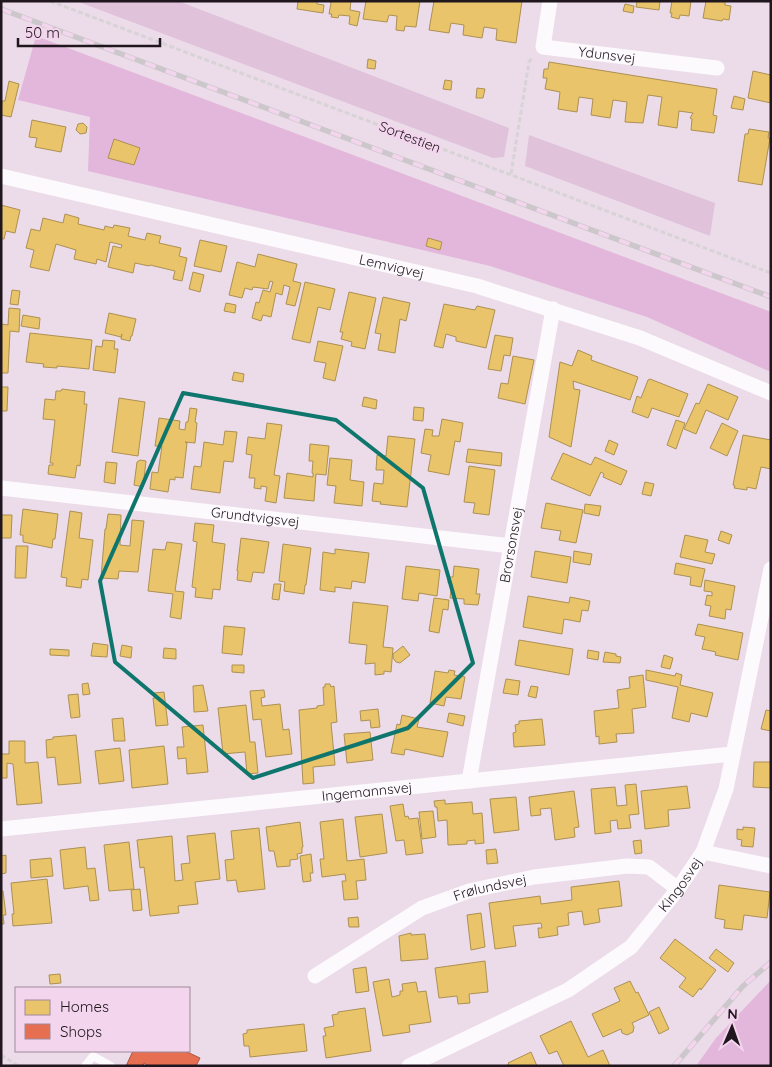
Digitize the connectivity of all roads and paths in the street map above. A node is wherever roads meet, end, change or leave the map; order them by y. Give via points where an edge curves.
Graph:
1 (50, 1) edge
2 (550, 1) edge
3 (763, 1) edge
4 (771, 2) edge
5 (543, 47) junction
6 (717, 68) dead end
7 (511, 175) junction
8 (1, 176) edge
9 (771, 273) edge
10 (553, 309) junction
11 (771, 393) edge
12 (1, 488) edge
13 (511, 546) junction
14 (771, 568) edge
15 (732, 754) junction
16 (469, 781) junction
17 (1, 829) edge
18 (703, 852) junction
19 (771, 866) edge
20 (678, 888) junction
21 (315, 976) dead end
22 (1, 1055) edge
23 (20, 1066) edge
24 (85, 1066) edge
25 (111, 1066) edge
26 (409, 1066) edge

1 - 7 path, Sortestien
2 - 5 street
3 - 4 path
5 - 6 street, Ydunsvej
5 - 7 path via 529,62
7 - 9 path, Sortestien
8 - 10 street, Lemvigvej via 477,286
10 - 11 street, Lemvigvej via 640,338
10 - 13 street, Brorsonsvej
12 - 13 street, Grundtvigsvej
13 - 16 street, Brorsonsvej
14 - 15 street, Kingosvej
15 - 16 street, Ingemannsvej
15 - 18 street, Kingosvej via 726,789
16 - 17 street, Ingemannsvej
18 - 19 street
18 - 20 street, Kingosvej
20 - 21 street, Frølundsvej via 649,868 627,866 534,876 469,891 422,908
20 - 26 street, Kingosvej via 631,947 568,990
22 - 23 path
24 - 25 lane via 93,1056

